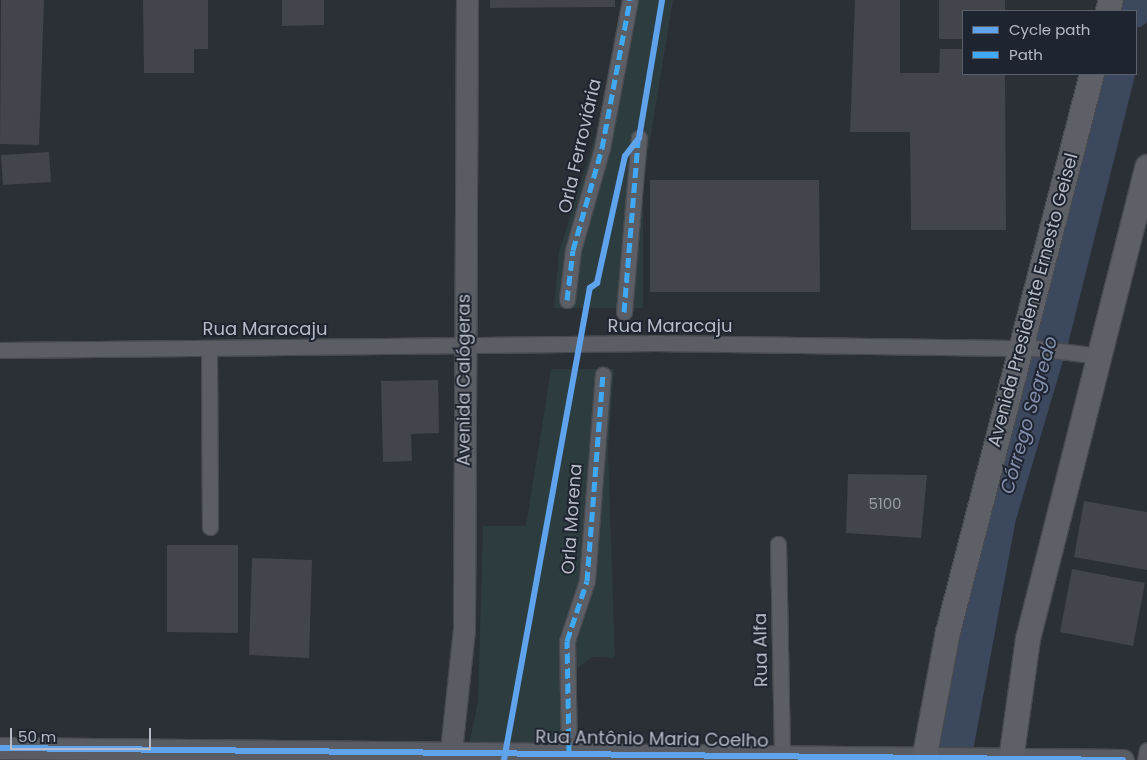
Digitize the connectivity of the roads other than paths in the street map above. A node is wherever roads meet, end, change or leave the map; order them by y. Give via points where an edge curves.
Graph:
1 (468, 0) edge
2 (630, 0) edge
3 (1092, 75) edge
4 (638, 138) dead end
5 (1147, 167) edge
6 (567, 300) dead end
7 (624, 312) dead end
8 (465, 347) junction
9 (209, 348) junction
10 (1028, 348) junction
11 (0, 350) edge
12 (1091, 355) junction
13 (603, 375) dead end
14 (210, 527) dead end
15 (778, 544) dead end
16 (0, 748) edge
17 (1147, 750) edge
18 (569, 753) junction
19 (451, 756) edge
20 (540, 756) edge
21 (782, 756) junction
22 (630, 757) edge
23 (924, 758) edge
24 (1005, 758) edge
25 (1123, 760) edge
26 (1145, 760) edge

1 - 8 street, Avenida Calógeras
2 - 6 street, Orla Ferroviária via 602,148 573,250
3 - 10 main road, Avenida Presidente Ernesto Geisel
4 - 7 street
5 - 12 main road
8 - 9 street, Rua Maracaju
8 - 10 street, Rua Maracaju
8 - 19 street, Avenida Calógeras via 464,630
9 - 11 street, Rua Maracaju
9 - 14 street
10 - 12 street, Rua Maracaju
10 - 23 main road, Avenida Presidente Ernesto Geisel via 948,632
12 - 24 main road
13 - 18 street, Orla Morena via 588,581 567,641
15 - 21 street, Rua Alfa
16 - 19 street, Rua Antônio Maria Coelho
17 - 26 street
18 - 20 street, Rua Antônio Maria Coelho
18 - 22 street, Rua Antônio Maria Coelho
19 - 20 street, Rua Antônio Maria Coelho
21 - 22 street, Rua Antônio Maria Coelho
21 - 23 street, Rua Antônio Maria Coelho
23 - 24 street, Rua Antônio Maria Coelho
24 - 25 street, Rua Antônio Maria Coelho

